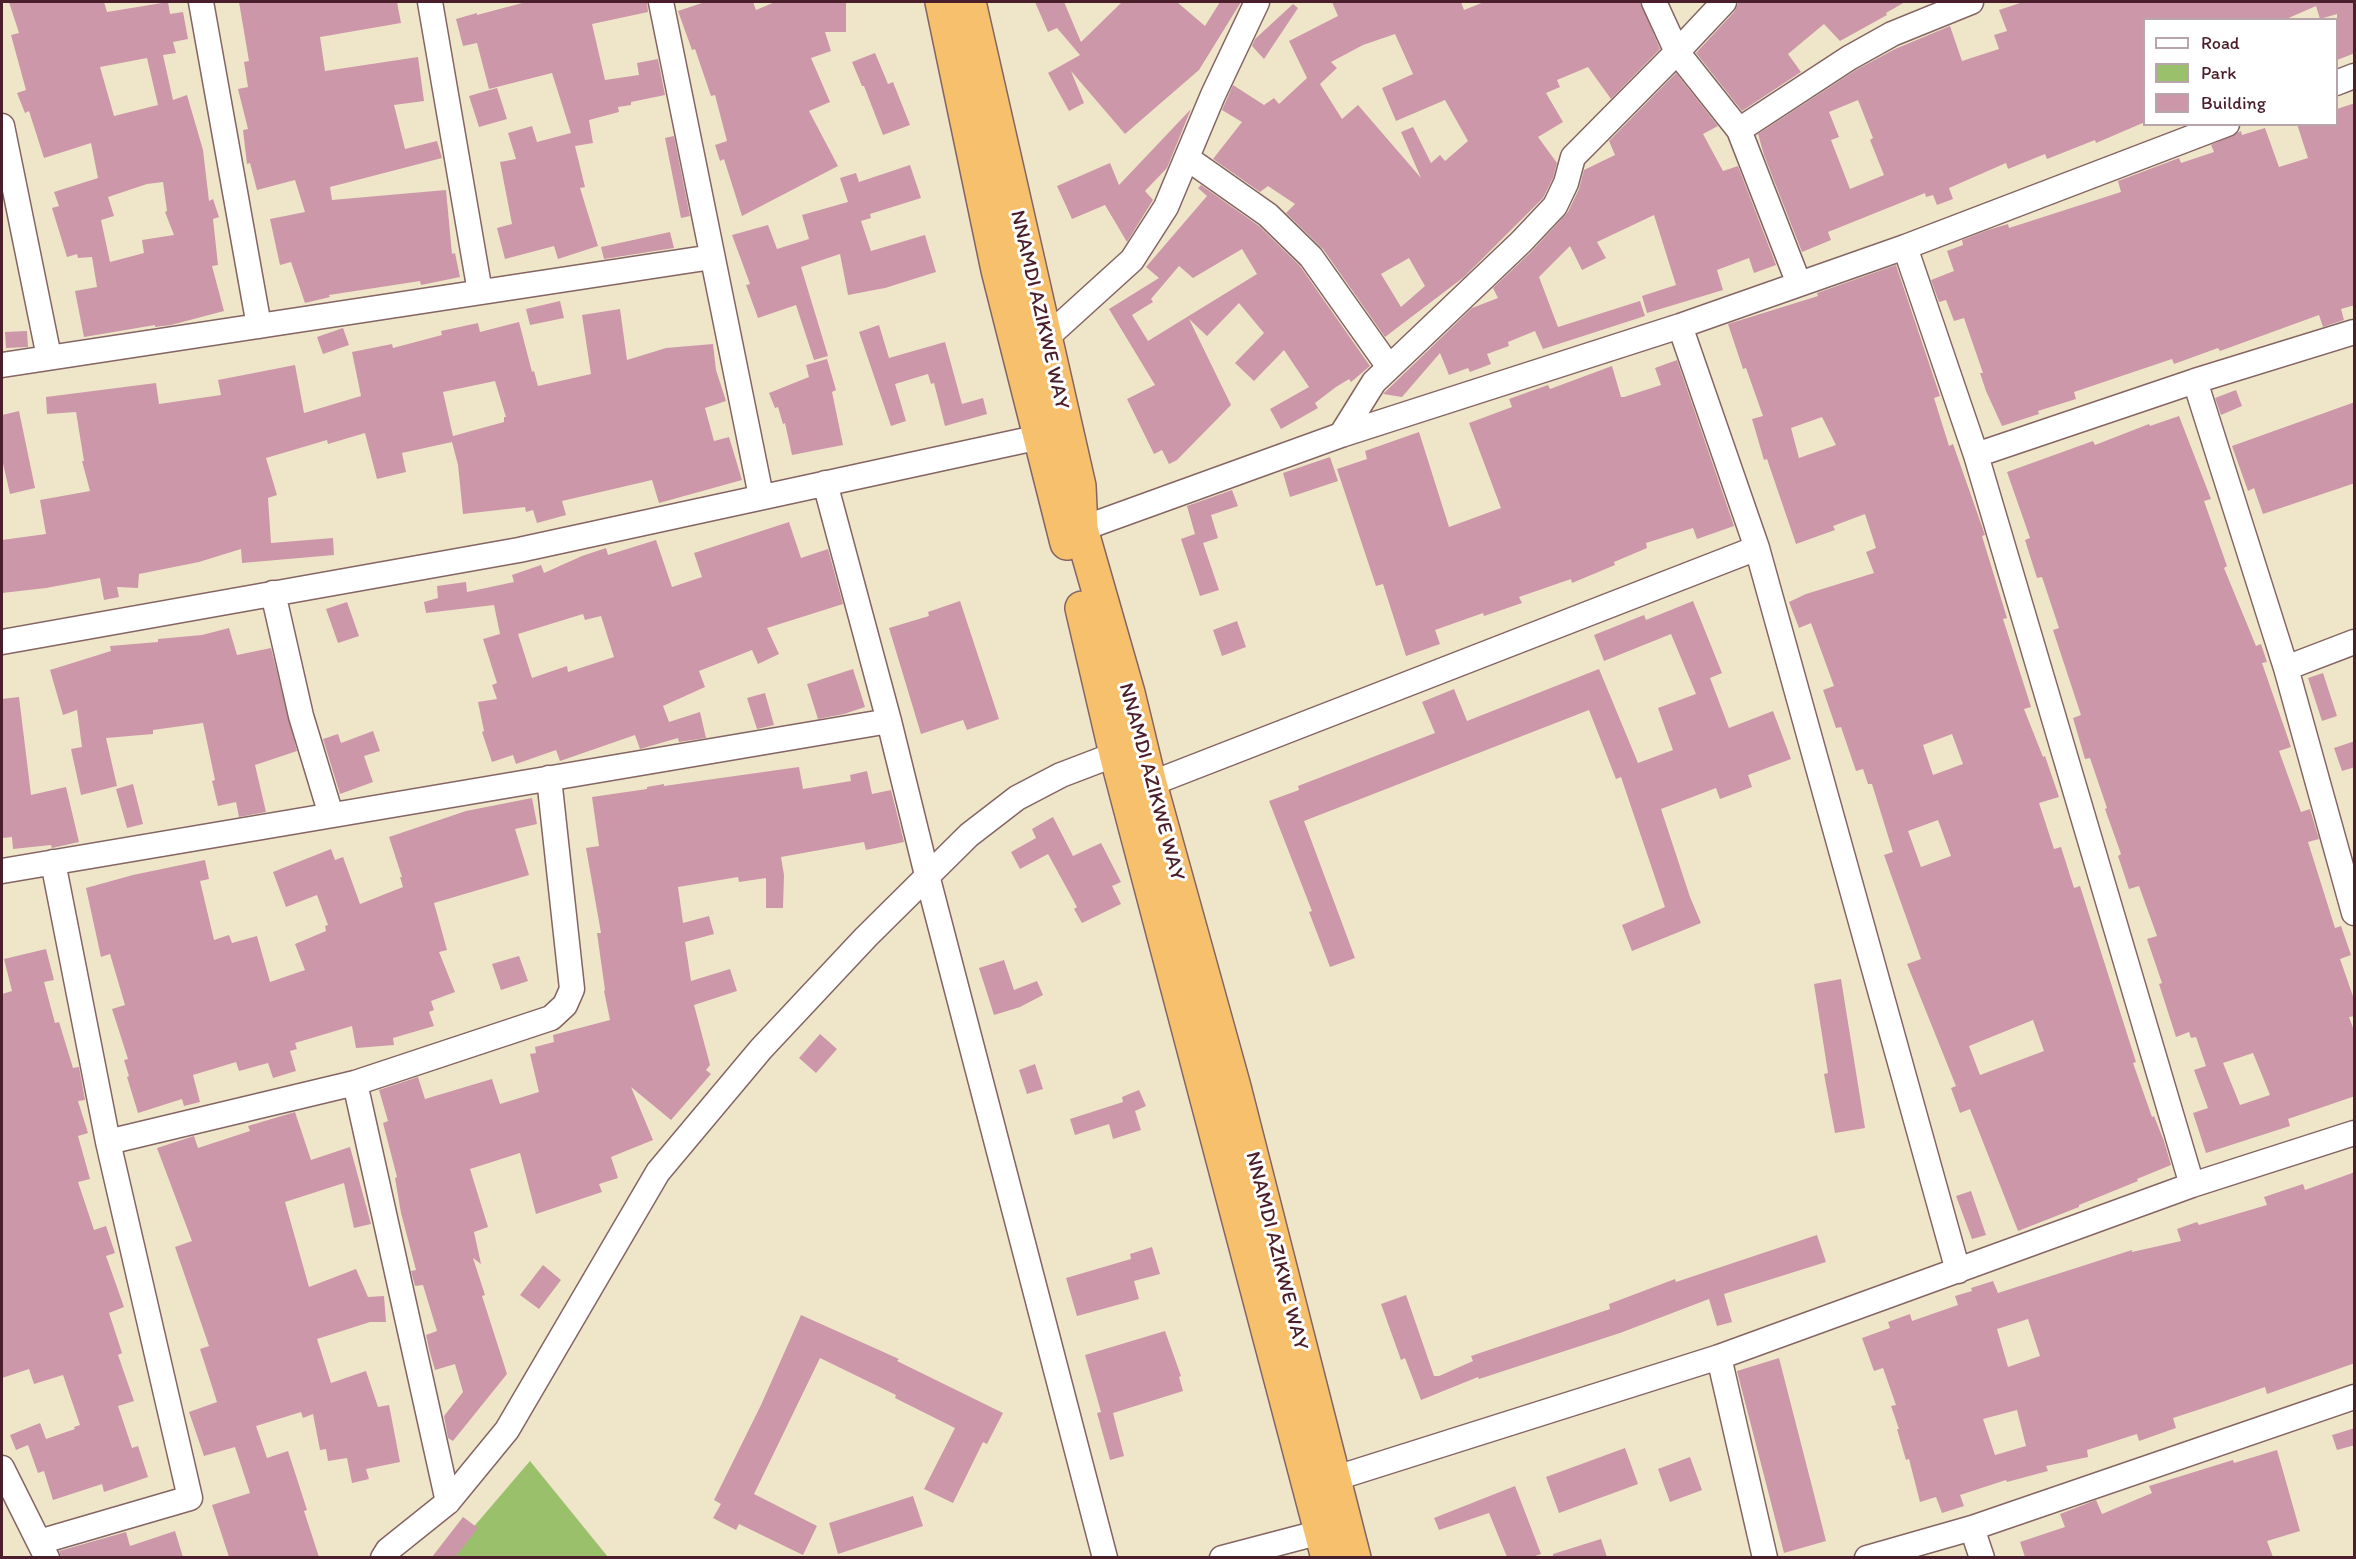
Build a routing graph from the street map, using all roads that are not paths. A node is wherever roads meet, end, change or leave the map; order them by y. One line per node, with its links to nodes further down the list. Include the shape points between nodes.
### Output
1 (201, 2): 21 (street)
2 (430, 2): 20 (street)
3 (661, 2): 18 (street)
4 (942, 2): 30 (highway, NNAMDI AZIKWE WAY, via 998,270)
5 (969, 2): 24 (highway, NNAMDI AZIKWE WAY)
6 (1257, 2): 16 (street)
7 (1654, 2): 10 (street)
8 (1724, 2): 10 (street)
9 (1971, 2): 15 (street, via 1892,34)
10 (1677, 52): 15 (street); 27 (street, via 1573,157 1555,206)
11 (2355, 76): 12 (street)
12 (2338, 83)
13 (2, 126): 25 (street)
14 (2222, 126): 17 (street)
15 (1739, 130): 19 (street)
16 (1187, 158): 24 (street, via 1166,207 1132,260); 27 (street, via 1268,215 1311,257)
17 (1905, 247): 19 (street); 31 (street)
18 (712, 257): 20 (street); 33 (street)
19 (1798, 284): 22 (street)
20 (480, 292): 21 (street)
21 (259, 326): 25 (street)
22 (1680, 326): 29 (street); 35 (street)
23 (2355, 332): 28 (street)
24 (1046, 339): 34 (highway, NNAMDI AZIKWE WAY, via 1079,486)
25 (48, 357): 26 (street)
26 (2, 365)
27 (1389, 367): 29 (street, via 1374,382)
28 (2195, 381): 31 (street); 39 (street)
29 (1341, 435): 34 (street)
30 (1040, 437): 32 (street); 41 (highway, NNAMDI AZIKWE WAY)
31 (1976, 455): 52 (street)
32 (825, 483): 33 (street); 40 (street)
33 (761, 496): 36 (street, via 519,550)
34 (1081, 529): 43 (highway, NNAMDI AZIKWE WAY)
35 (1757, 548): 43 (street); 53 (street)
36 (273, 593): 37 (street); 44 (street, via 301,716)
37 (2, 642)
38 (2355, 642): 39 (street)
39 (2286, 668): 48 (street)
40 (889, 722): 42 (street); 47 (street)
41 (1116, 754): 47 (street, via 1061,775 1017,798 969,835); 60 (highway, NNAMDI AZIKWE WAY)
42 (549, 778): 44 (street); 49 (street, via 572,988 565,1005 551,1018)
43 (1150, 784): 57 (highway, NNAMDI AZIKWE WAY, via 1234,1087)
44 (331, 815): 45 (street)
45 (53, 862): 46 (street); 51 (street)
46 (2, 871)
47 (927, 875): 58 (street, via 761,1049 658,1172 507,1430); 63 (street)
48 (2353, 899)
49 (355, 1083): 51 (street); 58 (street)
50 (2355, 1133): 52 (street)
51 (108, 1142): 61 (street, via 190,1498)
52 (2192, 1185): 53 (street)
53 (1958, 1271): 54 (street)
54 (1719, 1357): 57 (street); 66 (street)
55 (2355, 1397): 59 (street)
56 (2, 1468): 61 (street)
57 (1333, 1479): 65 (highway, NNAMDI AZIKWE WAY)
58 (448, 1502): 62 (street)
59 (1972, 1528): 67 (street); 68 (street)
60 (1324, 1545): 64 (street)
61 (43, 1550)
62 (383, 1557)
63 (1105, 1557)
64 (1222, 1557)
65 (1354, 1557)
66 (1765, 1557)
67 (1867, 1557)
68 (1982, 1557)

